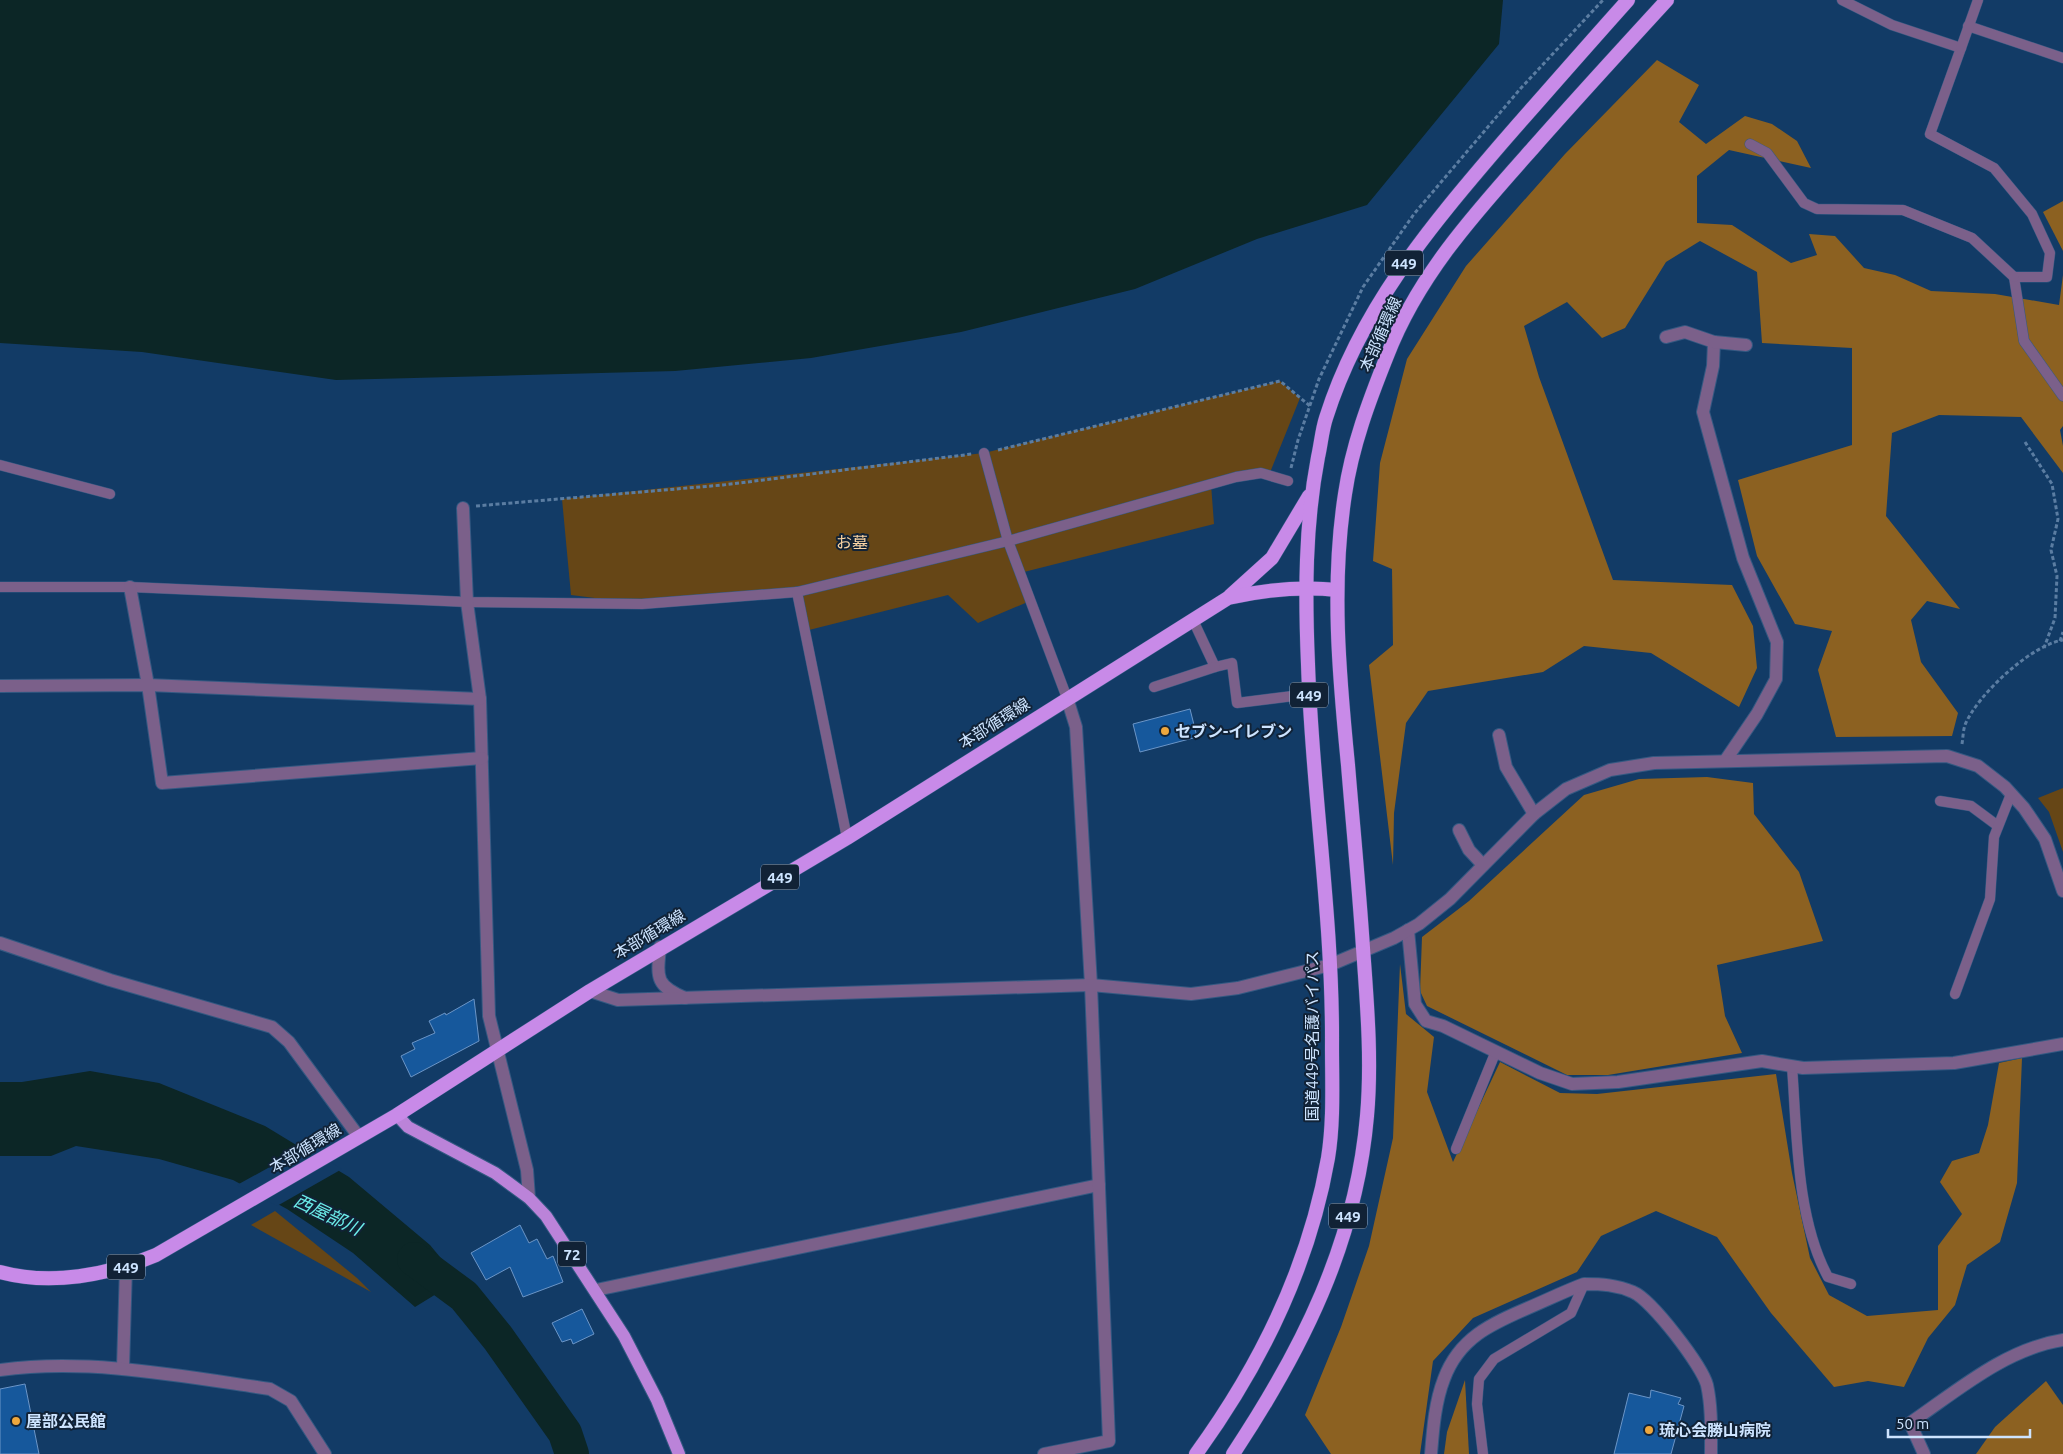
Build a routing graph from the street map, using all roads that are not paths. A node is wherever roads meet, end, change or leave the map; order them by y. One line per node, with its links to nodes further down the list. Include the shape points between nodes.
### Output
1 (1628, 0): 17 (highway, 本部循環線 / 449, via 1454,199 1400,267 1358,340 1325,419)
2 (1667, 0): 24 (highway, 本部循環線 / 449, via 1475,213 1423,282 1388,352 1352,458 1345,496)
3 (1842, 0): 6 (lane, via 1892,25)
4 (1978, 0): 5 (lane)
5 (1968, 26): 6 (lane); 7 (lane)
6 (1961, 48): 9 (lane, via 1930,134 1994,168 2032,214 2050,253 2047,277)
7 (2063, 58)
8 (1750, 144): 9 (lane, via 1767,153 1804,203 1817,209 1903,210 1972,238)
9 (2014, 277): 13 (lane, via 2024,342)
10 (1666, 337): 11 (street, via 1685,332)
11 (1714, 342): 12 (street); 38 (street, via 1703,412 1743,558 1778,642 1776,679)
12 (1746, 345)
13 (2063, 396)
14 (984, 453): 20 (lane)
15 (0, 465): 18 (lane)
16 (1288, 481): 20 (lane, via 1261,473 1236,477)
17 (1311, 492): 23 (highway, 本部循環線 / 449); 26 (highway, via 1272,558)
18 (110, 494)
19 (463, 508): 27 (street)
20 (1008, 541): 25 (lane); 34 (lane)
21 (0, 587): 22 (lane)
22 (130, 587): 27 (lane); 30 (street)
23 (1306, 587): 24 (highway, 本部循環線 / 449); 26 (highway, 本部循環線 / 449, via 1259,591); 33 (highway, 国道449号名護バイパス / 449)
24 (1337, 590): 50 (highway, 449, via 1338,660)
25 (797, 592): 27 (lane, via 642,604); 44 (lane)
26 (1228, 598): 28 (highway, 本部循環線 / 449)
27 (466, 602): 35 (street)
28 (1192, 620): 29 (lane); 34 (highway, 本部循環線 / 449)
29 (1215, 667): 32 (lane); 33 (lane, via 1232,663 1237,703)
30 (148, 685): 31 (street); 35 (street); 37 (street, via 162,783)
31 (0, 686)
32 (1154, 687)
33 (1309, 694): 51 (highway, 国道449号名護バイパス / 449)
34 (1067, 698): 44 (highway, 本部循環線 / 449); 52 (street, via 1076,727)
35 (480, 699): 37 (street)
36 (1499, 735): 41 (street, via 1506,767)
37 (482, 758): 57 (street, via 489,1016)
38 (1725, 761): 39 (street, via 1947,756 1978,766); 41 (street, via 1654,762 1610,770 1566,789)
39 (2011, 794): 42 (lane); 46 (street, via 2045,839)
40 (1940, 801): 42 (lane, via 1971,806)
41 (1534, 814): 45 (street)
42 (1998, 826): 54 (lane, via 1994,836 1990,899)
43 (1459, 830): 45 (street, via 1469,850)
44 (847, 838): 49 (highway, 本部循環線 / 449)
45 (1484, 865): 47 (street, via 1450,899)
46 (2063, 891)
47 (1408, 930): 50 (street); 58 (street, via 1415,1004 1426,1021)
48 (0, 943): 61 (street, via 110,980 272,1027 289,1042)
49 (660, 947): 53 (highway, 本部循環線 / 449); 55 (street, via 657,972 660,980 667,990)
50 (1363, 953): 51 (street); 77 (highway, 449, via 1367,1115 1358,1179 1337,1258 1307,1330 1266,1404)
51 (1330, 965): 52 (street, via 1238,988 1191,994); 76 (highway, 国道449号名護バイパス / 449, via 1333,1016 1330,1133 1328,1156 1306,1247 1280,1316 1239,1391)
52 (1091, 985): 55 (street, via 817,992); 63 (street)
53 (590, 991): 55 (street, via 618,1000); 57 (highway, 本部循環線 / 449)
54 (1955, 994)
55 (688, 1000)
56 (2063, 1044): 59 (street, via 1954,1063)
57 (497, 1049): 60 (highway, 本部循環線 / 449); 64 (street, via 527,1170)
58 (1496, 1051): 59 (street, via 1540,1073 1572,1084 1618,1082 1762,1061); 62 (lane)
59 (1792, 1066): 68 (lane, via 1804,1200 1818,1259 1828,1277)
60 (397, 1115): 61 (highway, 本部循環線 / 449); 64 (main road, 72, via 408,1127 495,1173)
61 (359, 1136): 65 (highway, 本部循環線 / 449, via 156,1255)
62 (1456, 1149)
63 (1099, 1185): 69 (street); 75 (street, via 1109,1441)
64 (529, 1198): 69 (main road, 72, via 546,1216)
65 (126, 1268): 66 (highway, 本部循環線 / 449, via 55,1278); 71 (street)
66 (0, 1272)
67 (1584, 1284): 78 (street, via 1495,1322 1468,1341 1452,1360 1443,1380 1434,1419); 79 (lane, via 1571,1313 1494,1359 1479,1379 1477,1404); 80 (street, via 1608,1284 1635,1293 1674,1332 1706,1382 1711,1407)
68 (1851, 1284)
69 (596, 1290): 74 (main road, 72, via 657,1400)
70 (2063, 1340): 81 (street, via 2044,1342 1995,1364 1910,1423)
71 (123, 1368): 72 (street, via 27,1366); 73 (street, via 270,1389 290,1402)
72 (0, 1370)
73 (325, 1454)
74 (679, 1454)
75 (1044, 1454)
76 (1196, 1454)
77 (1233, 1454)
78 (1431, 1454)
79 (1483, 1454)
80 (1711, 1454)
81 (1924, 1454)

